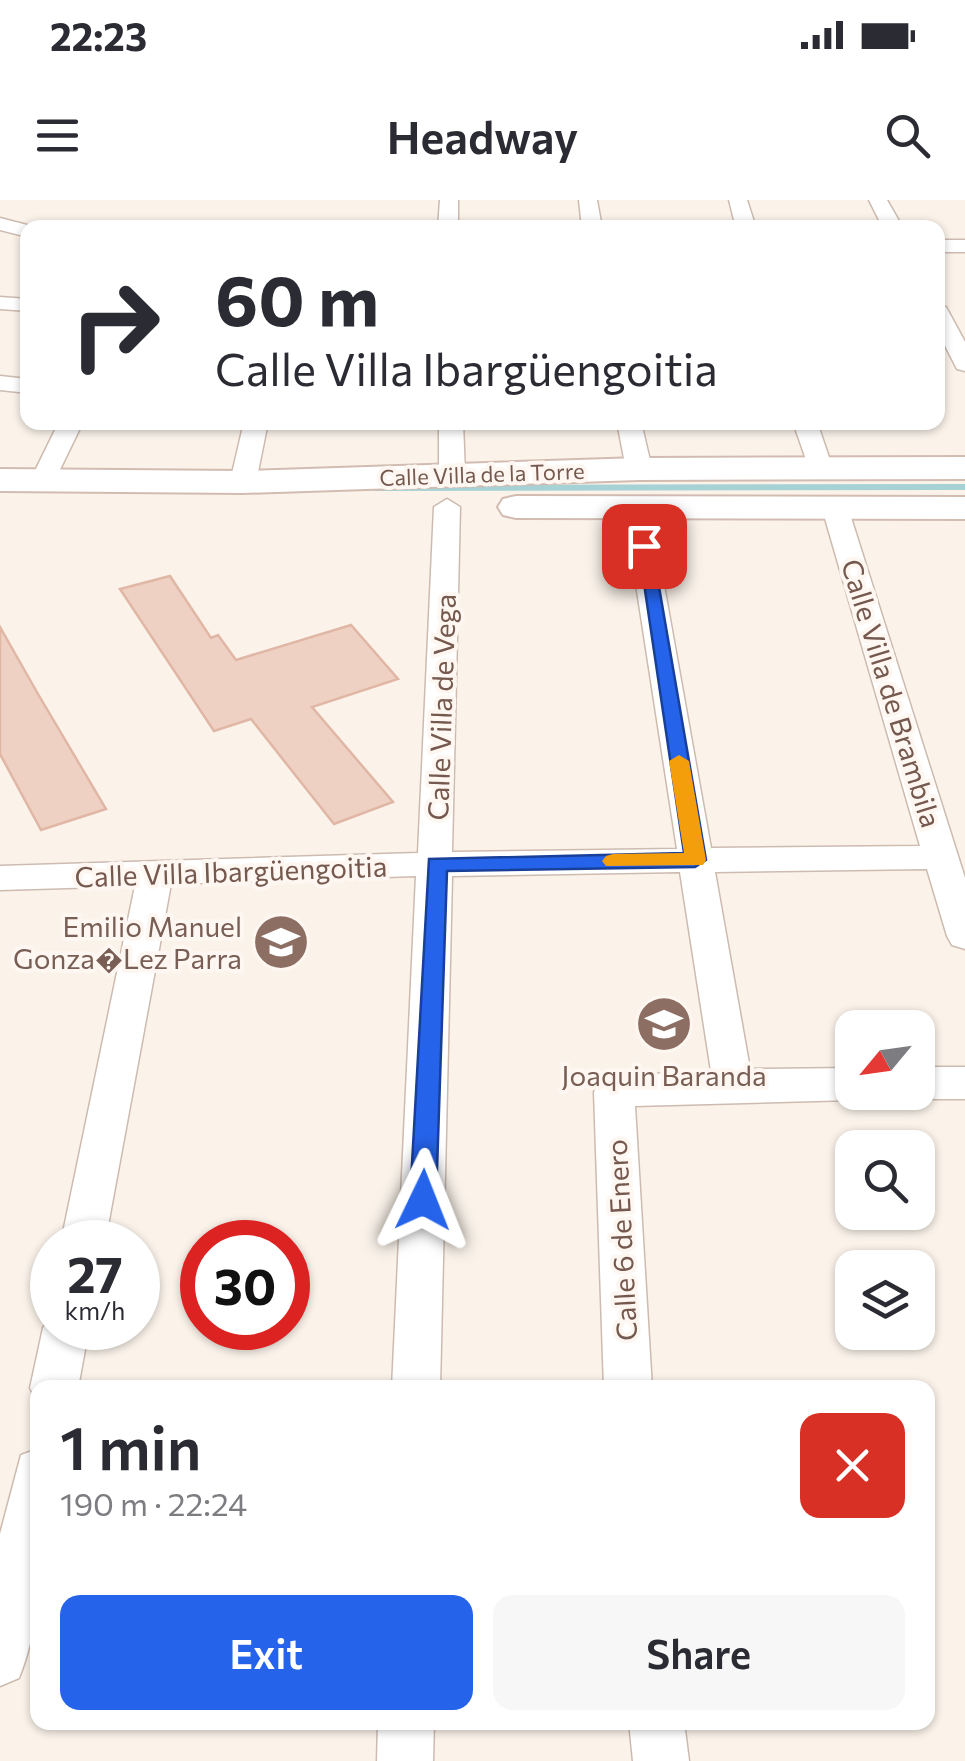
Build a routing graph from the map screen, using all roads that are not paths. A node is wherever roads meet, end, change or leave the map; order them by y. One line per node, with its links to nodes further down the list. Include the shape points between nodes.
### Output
1 (945, 325): 2 (street)
2 (965, 364)
3 (67, 430): 12 (street)
4 (254, 430): 13 (street)
5 (451, 430): 14 (street, Calle Villa de Vega)
6 (631, 430): 9 (street)
7 (808, 430): 10 (street)
8 (965, 468): 10 (street, Calle Villa de la Torre)
9 (639, 469): 10 (street, Calle Villa de la Torre); 14 (street, Calle Villa de la Torre)
10 (820, 469)
11 (0, 480): 12 (street, Calle Villa de la Torre)
12 (43, 482): 13 (street, Calle Villa de la Torre)
13 (244, 482): 14 (street, Calle Villa de la Torre)
14 (449, 490): 15 (street, Calle Villa de la Torre); 16 (street, Calle Villa de la Torre); 21 (street, Calle Villa de Vega)
15 (0, 503)
16 (637, 507): 17 (street, Calle Villa de la Torre); 20 (street)
17 (835, 508): 18 (street, Calle Villa de la Torre); 19 (street, Calle Villa de Brambila)
18 (965, 508)
19 (942, 857): 20 (street, Calle Villa Ibargüengoitia); 24 (street, Calle Villa de Brambila)
20 (695, 860): 21 (street, Calle Villa Ibargüengoitia); 28 (street)
21 (436, 864): 22 (street, Calle Villa Ibargüengoitia); 32 (street, Calle Villa de Vega)
22 (156, 875): 23 (street, Calle Villa Ibargüengoitia); 29 (street)
23 (0, 878)
24 (965, 936)
25 (965, 1083): 27 (street)
26 (835, 1084): 28 (street)
27 (935, 1084)
28 (732, 1085): 33 (street, Calle 6 de Enero, via 614,1092)
29 (87, 1220)
30 (62, 1350): 31 (street)
31 (56, 1380)
32 (416, 1380)
33 (628, 1380)
34 (30, 1518): 35 (street)
35 (12, 1623)
36 (406, 1730): 38 (street)
37 (657, 1730): 39 (street)
38 (405, 1761)
39 (661, 1761)

